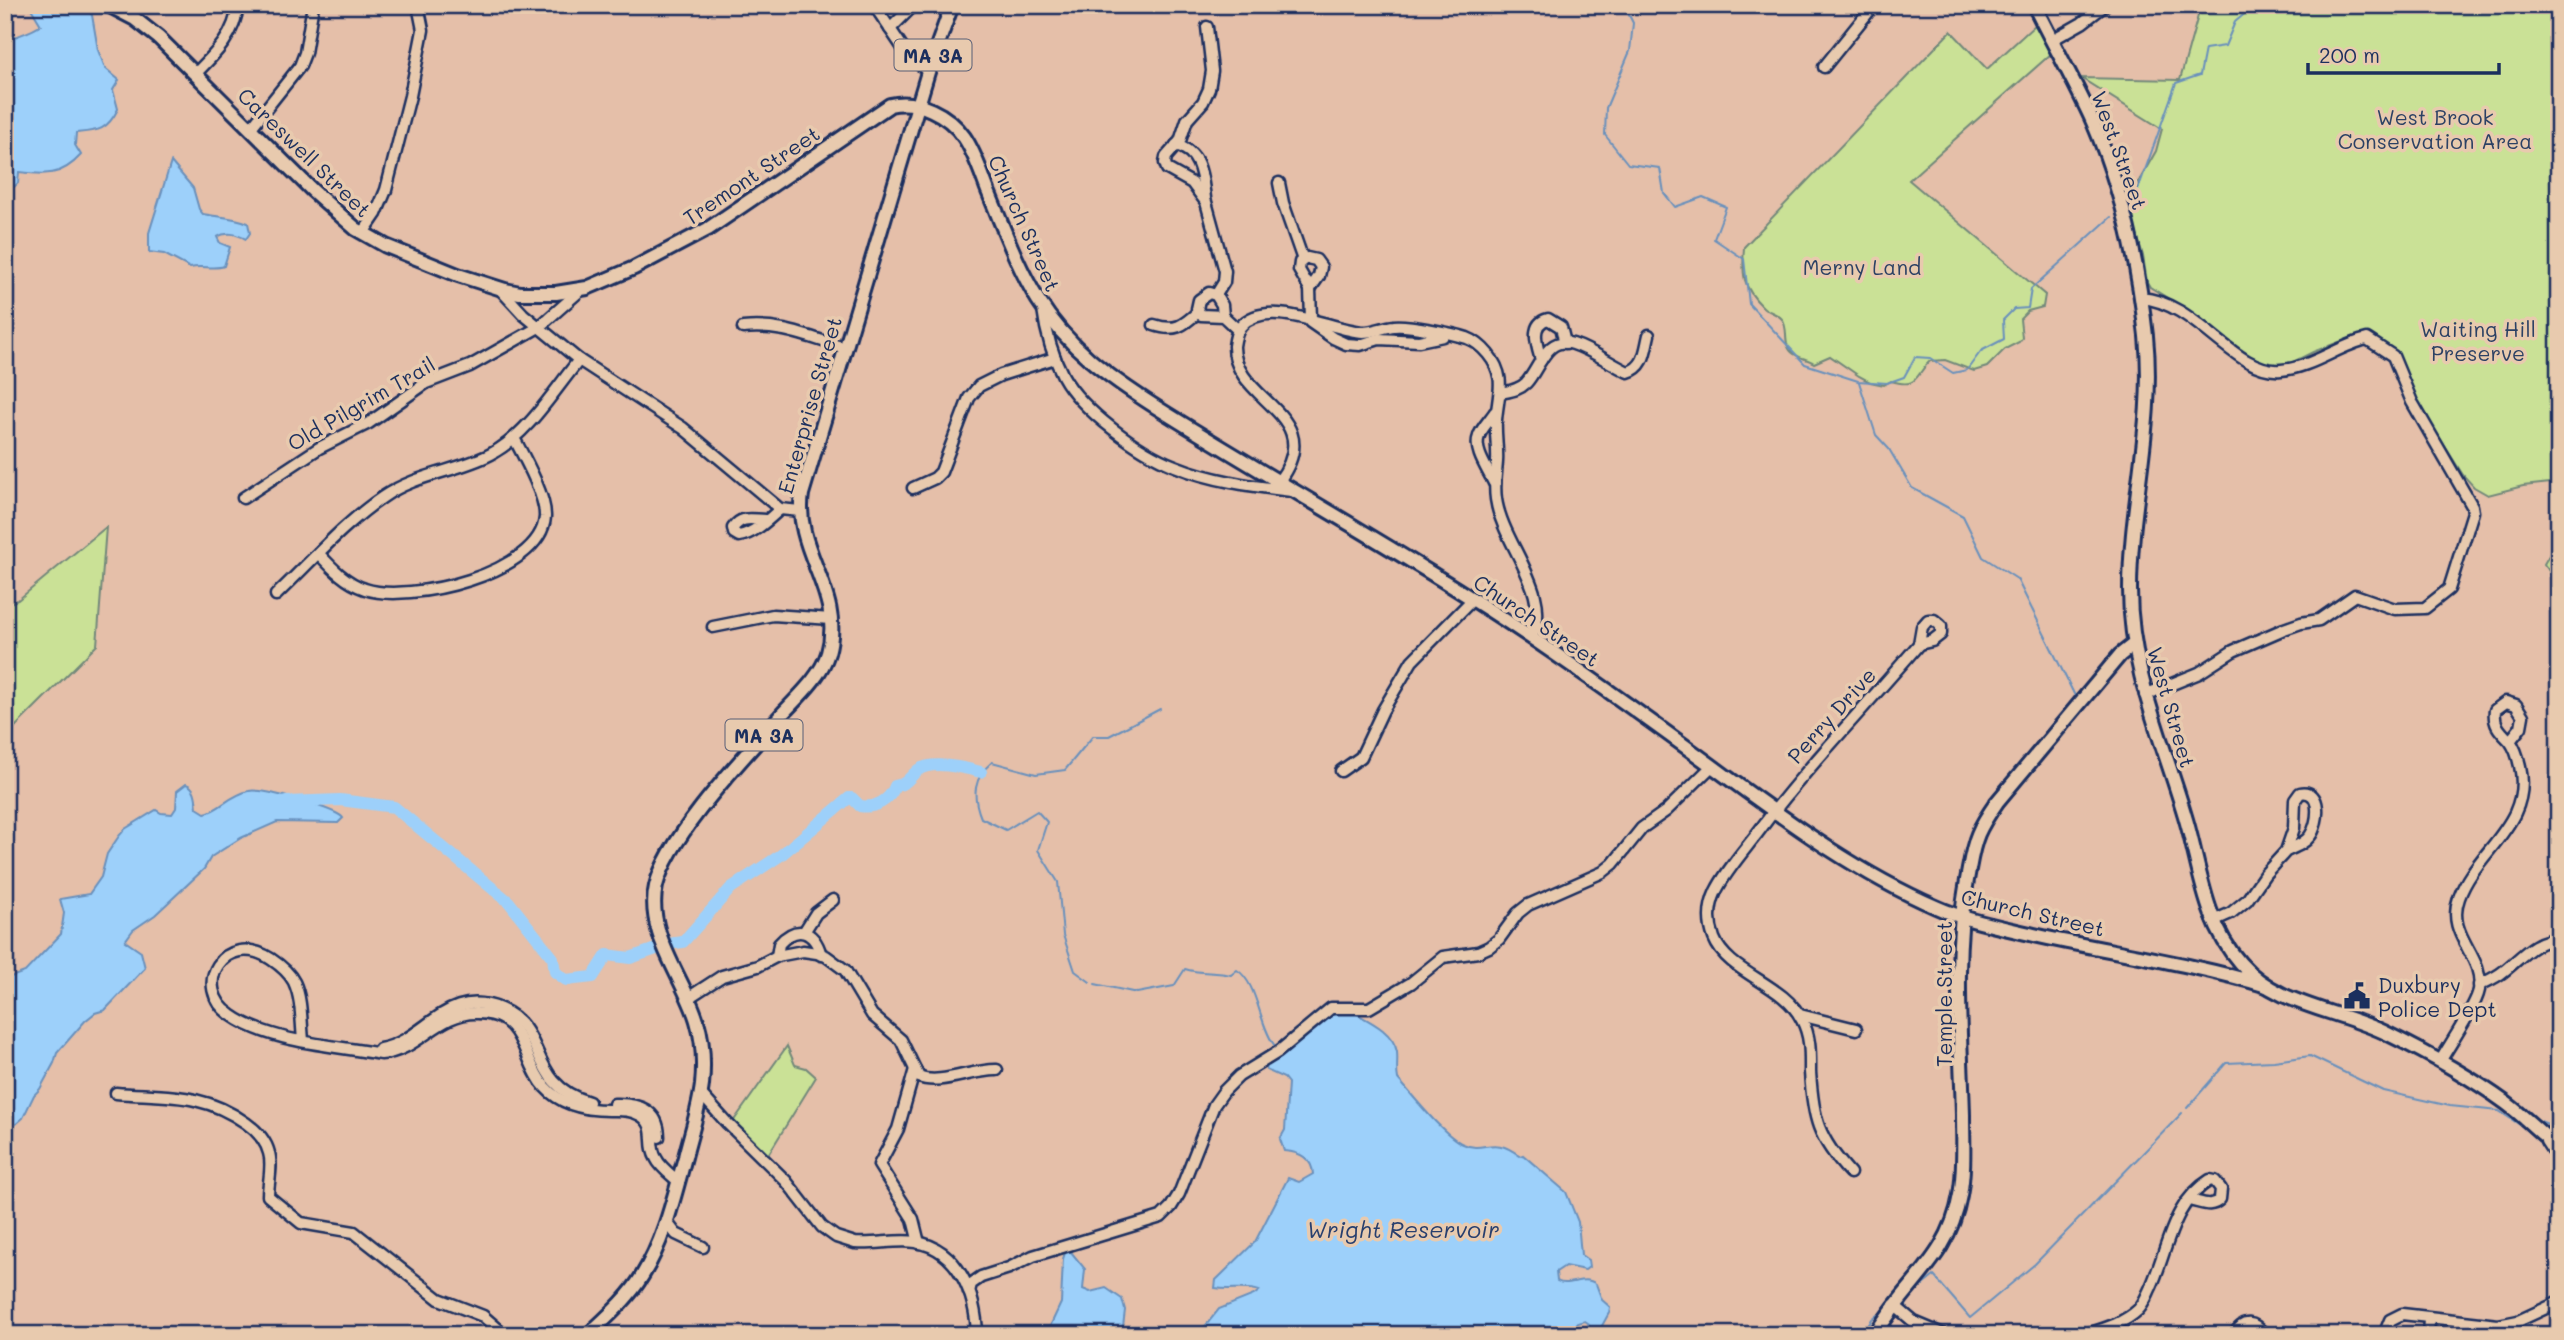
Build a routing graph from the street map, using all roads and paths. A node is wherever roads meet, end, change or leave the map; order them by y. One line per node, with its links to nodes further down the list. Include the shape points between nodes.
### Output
1 (108, 5): 11 (main road, Careswell Street)
2 (238, 5): 17 (street, via 228,39)
3 (313, 5): 19 (street, via 300,66)
4 (418, 5): 23 (street, via 423,30 410,96 386,190)
5 (874, 5): 13 (street)
6 (914, 5): 13 (street)
7 (952, 5): 16 (main road, MA 3A)
8 (1874, 5): 15 (street)
9 (2034, 5): 14 (main road, West Street)
10 (2105, 5): 14 (street)
11 (125, 10): 17 (main road, Careswell Street)
12 (1207, 26): 20 (street, via 1212,79)
13 (890, 29): 16 (street)
14 (2052, 40): 29 (main road, West Street, via 2108,163 2127,225)
15 (1824, 67)
16 (928, 72): 18 (main road, MA 3A)
17 (196, 73): 19 (main road, Careswell Street)
18 (917, 106): 26 (main road, Tremont Street, via 885,107 708,229 615,278); 30 (main road, Church Street, via 944,117 965,139 1021,268); 41 (main road, Enterprise Street / MA 3A)
19 (250, 129): 23 (main road, Careswell Street, via 329,207)
20 (1176, 145): 22 (street, via 1189,151 1198,163); 22 (street, via 1166,157 1167,169 1192,183)
21 (1279, 183): 24 (street)
22 (1206, 202): 28 (street, via 1225,271)
23 (363, 233): 25 (main road, Careswell Street, via 408,256)
24 (1303, 260): 27 (street, via 1299,270); 27 (street, via 1316,260 1321,267)
25 (499, 289): 26 (main road, Tremont Street, via 537,294); 35 (street, Careswell Street)
26 (582, 289): 35 (street, Old Pilgrim Trail)
27 (1310, 289): 33 (street)
28 (1216, 295): 31 (street, via 1201,296); 32 (street)
29 (2141, 298): 63 (main road, West Street, via 2149,383 2132,541); 64 (street, via 2175,307 2245,360 2267,369 2294,368 2367,339 2386,349 2472,506 2449,589 2425,608 2395,608 2355,595 2319,620 2284,629)
30 (1043, 307): 42 (street); 48 (main road, Church Street, via 1076,349 1112,379)
31 (1198, 312): 32 (street); 34 (street, via 1180,328)
32 (1223, 316): 37 (street)
33 (1307, 318): 37 (street, via 1262,314); 38 (street, via 1366,332 1408,326); 38 (street, via 1346,344)
34 (1154, 326)
35 (539, 327): 43 (street, Careswell Street); 52 (street, Old Pilgrim Trail, via 470,366 426,383 369,423 319,448)
36 (743, 328): 41 (street, via 793,331)
37 (1238, 330): 48 (street, via 1234,355 1240,371 1294,436 1290,461)
38 (1447, 335): 45 (street, via 1468,338 1488,354)
39 (1648, 335): 40 (street, via 1641,364 1628,372)
40 (1565, 343): 44 (street, via 1550,347); 44 (street, via 1561,327 1541,320 1535,335)
41 (845, 348): 54 (main road, Enterprise Street / MA 3A)
42 (1055, 358): 50 (street, via 979,386 969,398 941,472); 51 (street, via 1073,390 1094,413 1160,459 1232,482)
43 (579, 360): 47 (street); 53 (street, Careswell Street, via 683,428)
44 (1541, 360): 45 (street, via 1519,388)
45 (1501, 393): 46 (street)
46 (1497, 409): 49 (street); 49 (street, via 1478,442)
47 (514, 438): 56 (street, via 474,461 399,486 358,516); 56 (street, via 545,517 535,539 498,570 453,586 377,593 349,581)
48 (1279, 481): 51 (main road, Church Street)
49 (1494, 483): 61 (street, via 1506,533 1538,604)
50 (912, 488)
51 (1299, 492): 58 (main road, Church Street)
52 (243, 498)
53 (780, 509): 54 (street); 55 (street)
54 (800, 510): 59 (main road, Enterprise Street / MA 3A)
55 (766, 520)
56 (319, 554): 57 (street)
57 (276, 595)
58 (1473, 599): 61 (main road, Church Street); 67 (street, via 1412,661 1361,757)
59 (831, 619): 60 (street, via 773,615); 81 (main road, Enterprise Street / MA 3A, via 829,651 815,677 710,799 661,871 655,894 658,922)
60 (713, 626)
61 (1531, 638): 66 (main road, Church Street)
62 (1919, 644): 68 (street, Perry Drive)
63 (2134, 644): 64 (main road, West Street); 71 (main road, Temple Street, via 2120,655 1986,818 1972,850)
64 (2145, 695): 72 (main road, West Street, via 2185,815)
65 (2510, 741): 79 (street, via 2521,771 2522,799 2464,887 2455,912)
66 (1712, 766): 68 (main road, Church Street); 99 (street, via 1642,828 1613,864 1528,905 1489,947 1443,957 1411,983 1364,1009 1331,1008 1278,1052 1239,1076 1214,1105 1179,1195 1161,1217 1033,1256 978,1278)
67 (1341, 771)
68 (1773, 811): 71 (main road, Church Street, via 1879,879); 82 (street, Perry Drive, via 1716,891 1710,922 1725,954 1778,992)
69 (2286, 851): 69 (street, via 2308,839 2314,827 2317,805 2308,793 2300,793 2295,800 2294,828); 72 (street, via 2248,900)
70 (833, 900): 73 (street, via 816,912)
71 (1962, 917): 78 (main road, Church Street); 101 (main road, Temple Street, via 1960,1196 1934,1260)
72 (2213, 921): 75 (main road, West Street)
73 (804, 932): 76 (street, via 816,939); 77 (street, via 782,940)
74 (2559, 939): 79 (street, via 2541,942)
75 (2230, 951): 78 (main road); 80 (main road, West Street)
76 (821, 955): 77 (street, via 803,951); 86 (street, via 845,970 872,1015 901,1040)
77 (777, 956): 81 (street, via 722,976)
78 (2230, 975): 80 (main road, Church Street)
79 (2479, 985): 85 (street, via 2479,993)
80 (2267, 986): 85 (main road, West Street, via 2299,1003 2385,1032)
81 (688, 998): 89 (main road, Enterprise Street / MA 3A, via 701,1041)
82 (1800, 1015): 83 (street); 93 (street, via 1809,1041 1819,1130 1831,1153)
83 (1856, 1029)
84 (303, 1040): 84 (street, via 262,1031 224,1010 213,975 221,959 245,950 282,967 297,990); 94 (street, via 395,1053 452,1018 478,1008 502,1019 530,1045 542,1082 572,1105 627,1107 641,1115 652,1129 653,1151)
85 (2441, 1060): 90 (main road, West Street, via 2510,1106)
86 (915, 1069): 87 (street, via 928,1079); 97 (street, via 898,1129 879,1165 913,1219)
87 (997, 1070)
88 (116, 1093): 103 (street, via 189,1098 236,1116 257,1131 270,1153 268,1196 301,1223 354,1232 439,1299 483,1316)
89 (701, 1093): 94 (main road, Enterprise Street / MA 3A); 97 (street, via 829,1232 855,1243)
90 (2542, 1135): 91 (main road); 92 (street, West Street)
91 (2559, 1148)
92 (2559, 1161)
93 (1850, 1173)
94 (678, 1181): 96 (main road, Enterprise Street / MA 3A)
95 (2189, 1200): 108 (street, via 2175,1219 2142,1305 2122,1322)
96 (666, 1221): 98 (street, via 676,1234); 104 (main road, Enterprise Street / MA 3A, via 635,1287)
97 (919, 1243): 99 (street, via 948,1257)
98 (703, 1247)
99 (969, 1293): 105 (street)
100 (2559, 1302): 102 (street, via 2498,1325)
101 (1894, 1306): 106 (main road, Temple Street); 107 (street, via 1914,1322)
102 (2429, 1319): 111 (street, via 2398,1315 2388,1323); 112 (street)
103 (505, 1335)
104 (589, 1335)
105 (977, 1335)
106 (1875, 1335)
107 (1945, 1335)
108 (2084, 1335)
109 (2234, 1335): 110 (street, via 2248,1323)
110 (2264, 1335)
111 (2384, 1335)
112 (2428, 1335)

